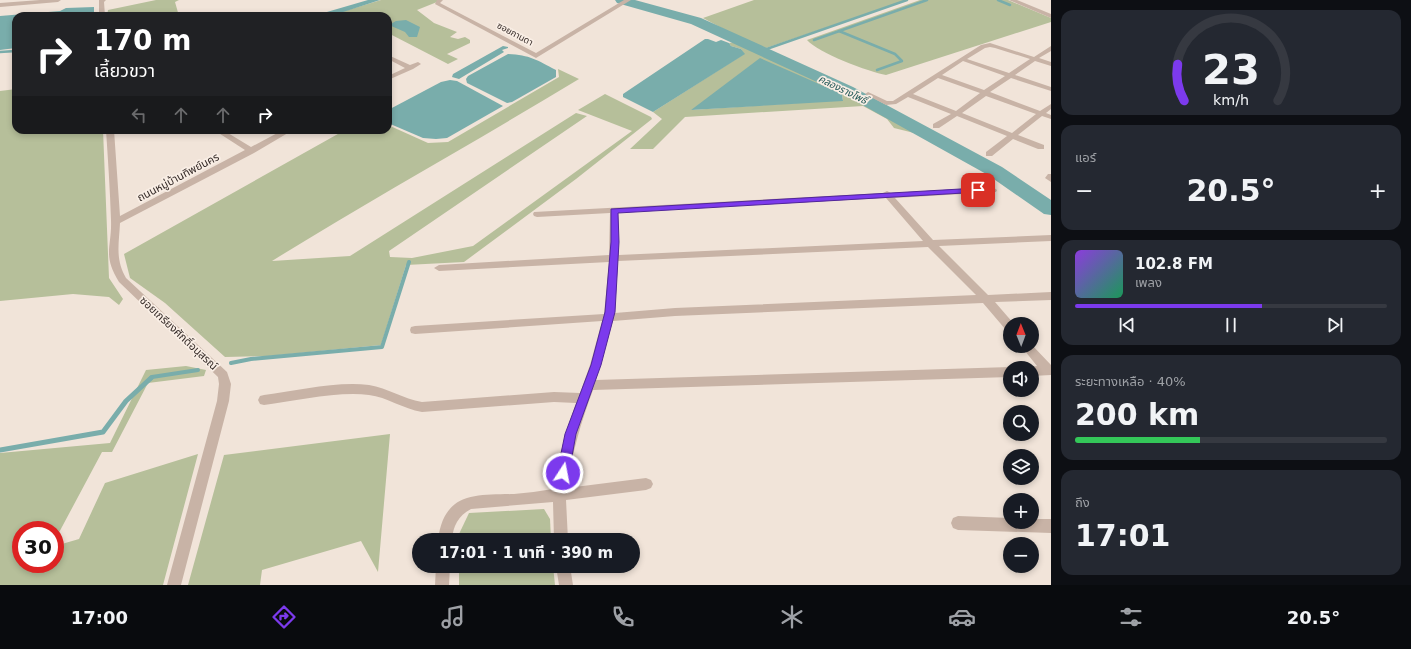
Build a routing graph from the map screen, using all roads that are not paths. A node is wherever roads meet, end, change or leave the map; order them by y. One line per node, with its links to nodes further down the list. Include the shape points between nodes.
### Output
1 (58, 0): 6 (street)
2 (103, 0): 7 (street)
3 (440, 0): 4 (street, ซอยกานดา, via 437,3 536,56)
4 (628, 0)
5 (1012, 0): 8 (street)
6 (0, 5)
7 (102, 12)
8 (1051, 16)
9 (1051, 48): 12 (street)
10 (392, 59): 15 (street)
11 (962, 59): 12 (street, via 983,46 990,45); 16 (street); 17 (street)
12 (1035, 59): 14 (street); 17 (street)
13 (418, 64): 15 (street)
14 (1051, 64)
15 (411, 68): 18 (street)
16 (936, 75): 20 (street); 22 (street)
17 (1010, 75): 19 (street); 20 (street)
18 (392, 76)
19 (1051, 88)
20 (986, 93): 24 (street); 25 (street)
21 (868, 94): 22 (street, via 886,103 894,102)
22 (907, 94): 24 (street)
23 (1051, 106): 25 (street)
24 (956, 114): 27 (street); 31 (street)
25 (1042, 114): 26 (street); 31 (street)
26 (1051, 117)
27 (936, 126)
28 (110, 134): 41 (street, ซอยเกรียงศักดิ์อนุสรณ์)
29 (224, 134): 33 (street)
30 (282, 134): 33 (street, ถนนหมู่บ้านทิพย์นคร)
31 (1013, 136): 32 (street); 34 (street)
32 (1041, 147)
33 (251, 151): 41 (street, ถนนหมู่บ้านทิพย์นคร)
34 (989, 154)
35 (1051, 176): 36 (street)
36 (1051, 180)
37 (993, 190): 38 (street)
38 (887, 194): 39 (street); 43 (street)
39 (614, 210): 40 (street); 44 (street)
40 (537, 214)
41 (116, 222): 66 (street, ซอยเกรียงศักดิ์อนุสรณ์, via 113,254 115,267 122,280 223,375 225,384 223,401)
42 (1051, 238): 43 (street)
43 (931, 244): 44 (street); 47 (street)
44 (614, 258): 45 (street); 48 (street)
45 (439, 268)
46 (1051, 296): 47 (street)
47 (987, 300): 48 (street); 49 (street)
48 (609, 316): 50 (street); 55 (street)
49 (1003, 319)
50 (415, 330)
51 (1033, 353): 52 (street)
52 (1049, 370): 53 (street)
53 (1039, 371)
54 (1003, 372): 55 (street)
55 (589, 386): 56 (street)
56 (584, 398): 57 (street, via 554,397 422,406 409,405 378,392 356,390); 59 (street, via 571,434)
57 (264, 400)
58 (646, 484): 59 (street)
59 (559, 495): 62 (street, via 468,503 456,511 450,520); 63 (street)
60 (958, 523): 61 (street)
61 (1051, 526)
62 (447, 533)
63 (561, 533)
64 (443, 573): 67 (street)
65 (563, 573): 68 (street)
66 (174, 585)
67 (442, 585)
68 (566, 585)

